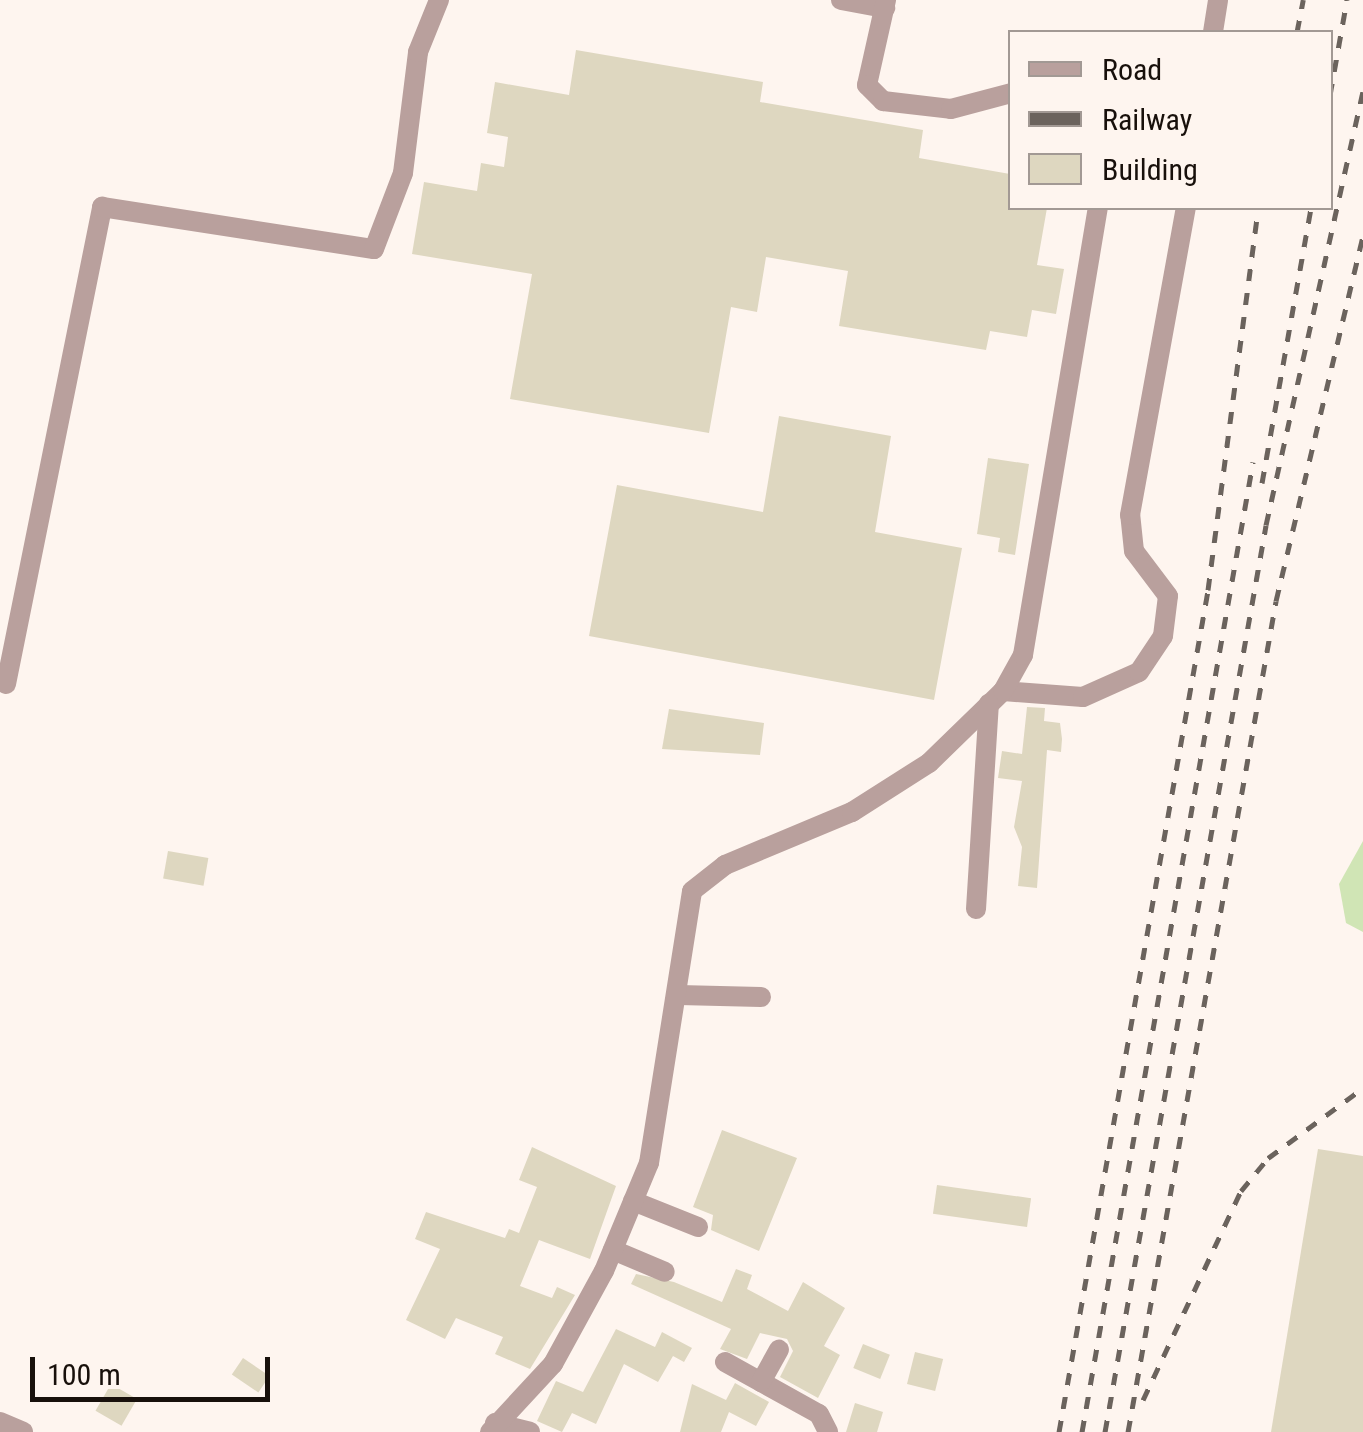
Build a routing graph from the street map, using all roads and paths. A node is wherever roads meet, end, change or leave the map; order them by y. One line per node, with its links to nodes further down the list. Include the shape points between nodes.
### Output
1 (440, 0): 9 (street, via 418,52 403,173 374,249 102,207)
2 (841, 0): 4 (street)
3 (1218, 0): 5 (street)
4 (885, 4): 6 (street, via 867,85 883,101 950,109)
5 (1213, 30)
6 (1008, 94)
7 (1098, 210): 10 (street, via 1042,554)
8 (1186, 210): 10 (street, via 1130,515 1134,551 1168,596 1163,636 1139,672 1083,697)
9 (6, 684)
10 (1002, 689): 11 (street); 12 (street, via 929,763 852,812 724,865 692,891)
11 (976, 909)
12 (679, 995): 13 (street); 14 (street, via 648,1162)
13 (761, 997)
14 (633, 1201): 15 (street); 16 (street)
15 (698, 1226)
16 (613, 1250): 17 (street); 22 (street, via 553,1364)
17 (665, 1272)
18 (779, 1350): 20 (street)
19 (725, 1362): 20 (street)
20 (761, 1382): 25 (street, via 819,1414)
21 (0, 1422): 23 (street)
22 (493, 1428): 24 (street)
23 (23, 1432)
24 (530, 1432)
25 (828, 1432)

